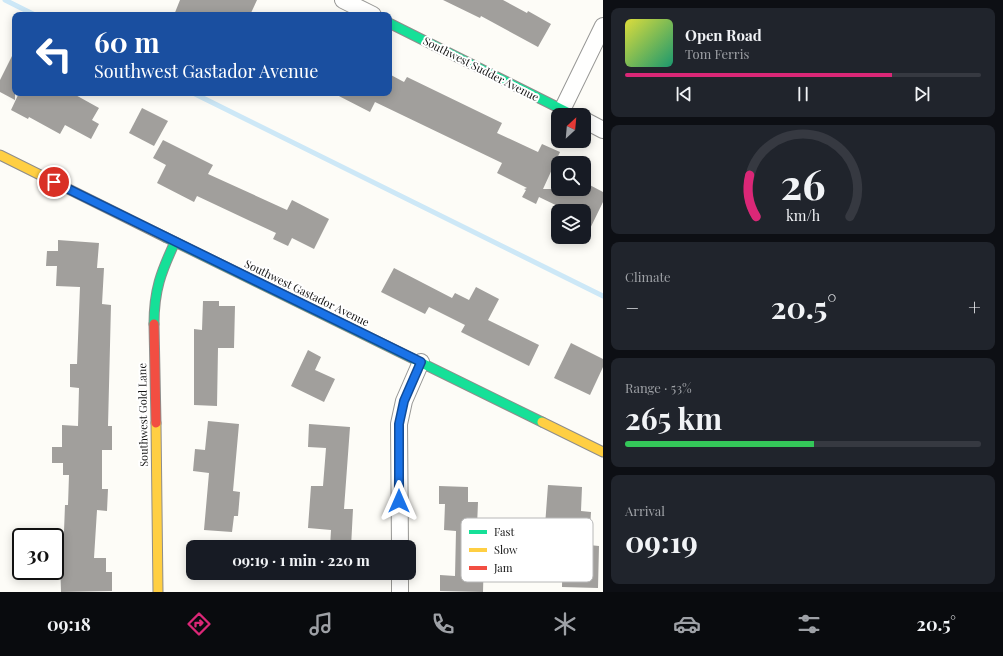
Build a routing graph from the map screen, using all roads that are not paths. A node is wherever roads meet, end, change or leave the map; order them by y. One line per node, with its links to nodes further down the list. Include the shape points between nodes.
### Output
1 (343, 0): 2 (street)
2 (367, 12)
3 (392, 24): 5 (street, Southwest Sudder Avenue)
4 (603, 26): 6 (street)
5 (560, 108)
6 (570, 108)
7 (591, 124): 8 (street)
8 (603, 130)
9 (0, 155): 10 (street, Southwest Gastador Avenue)
10 (175, 242): 11 (street, Southwest Gastador Avenue); 15 (street, Southwest Gold Lane, via 160,275 154,302)
11 (421, 362): 12 (street, Southwest Gastador Avenue); 13 (street, via 404,401 399,424)
12 (603, 452)
13 (400, 540)
14 (400, 580): 16 (street)
15 (158, 592)
16 (400, 592)

